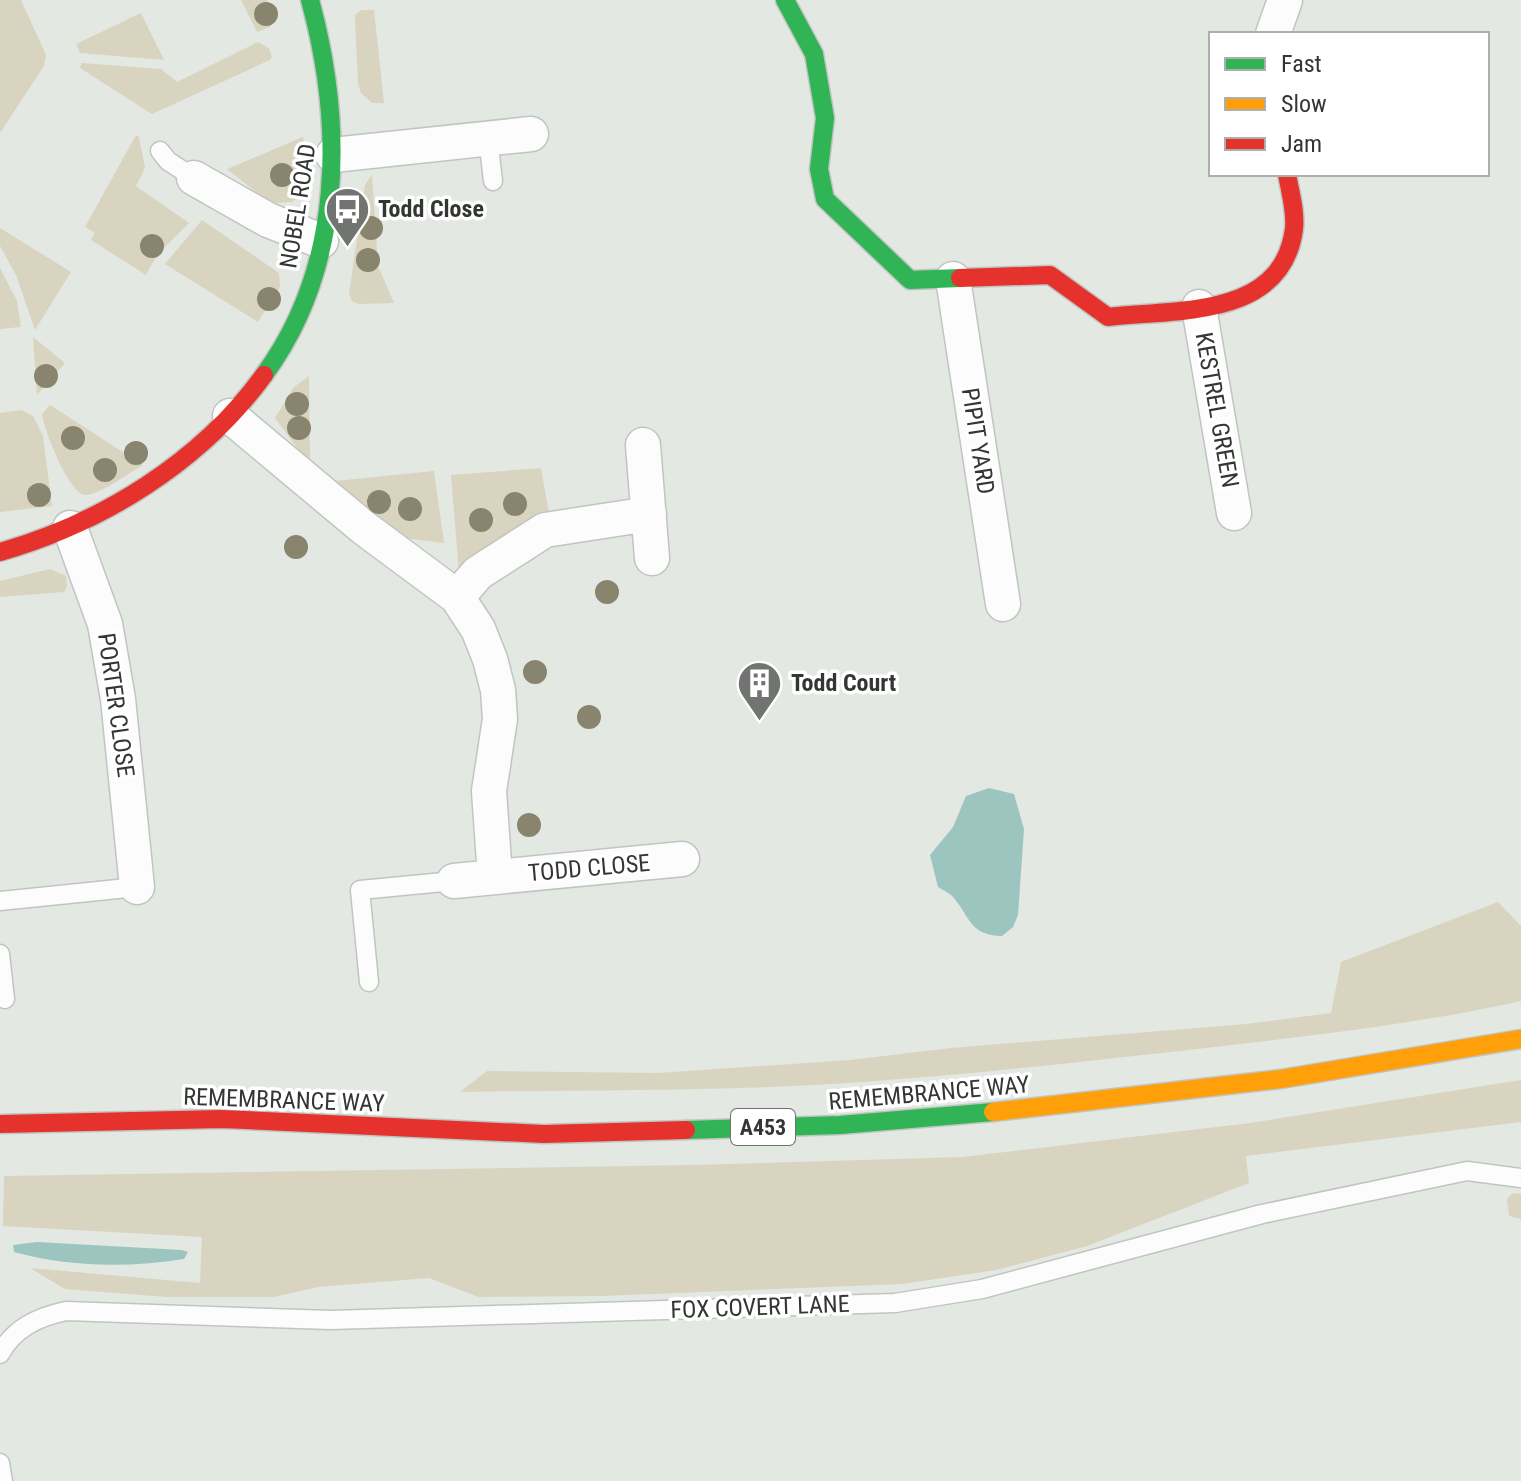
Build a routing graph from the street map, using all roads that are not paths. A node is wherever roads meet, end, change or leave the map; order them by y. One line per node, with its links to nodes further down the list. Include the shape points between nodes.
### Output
1 (310, 0): 8 (main road, NOBEL ROAD, via 332,113)
2 (785, 0): 13 (main road, via 814,54 825,118 819,169 825,199 910,280)
3 (1285, 0): 4 (street)
4 (1274, 32)
5 (531, 134): 6 (street)
6 (488, 138): 8 (street); 11 (lane)
7 (160, 151): 10 (lane)
8 (333, 155): 12 (main road, NOBEL ROAD)
9 (1287, 176): 14 (main road, via 1295,227 1273,279 1227,305)
10 (194, 178): 12 (street, via 268,220)
11 (493, 181)
12 (321, 241): 15 (main road, NOBEL ROAD, via 300,315)
13 (953, 279): 14 (main road, via 1050,275 1108,317); 23 (street, PIPIT YARD)
14 (1199, 307): 17 (street, KESTREL GREEN)
15 (230, 416): 19 (main road, NOBEL ROAD, via 177,463 121,502); 22 (street, TODD CLOSE, via 364,528)
16 (643, 445): 18 (street)
17 (1234, 513)
18 (649, 514): 21 (street); 22 (street, via 545,530 478,573)
19 (70, 528): 20 (main road, NOBEL ROAD); 27 (street, PORTER CLOSE, via 105,624)
20 (0, 552)
21 (652, 558)
22 (457, 597): 25 (street, TODD CLOSE, via 478,629 498,690 500,719 489,791)
23 (1003, 604)
24 (682, 859): 25 (street, TODD CLOSE)
25 (495, 877): 26 (street, TODD CLOSE)
26 (454, 881): 30 (lane, via 360,890)
27 (137, 887): 28 (lane)
28 (0, 901)
29 (0, 954): 31 (lane)
30 (369, 982)
31 (5, 999)
32 (1521, 1039): 33 (main road, REMEMBRANCE WAY / A453, via 1281,1079 840,1125 544,1134 222,1119)
33 (0, 1124)
34 (1521, 1178): 35 (lane, FOX COVERT LANE, via 1467,1171 1262,1214 982,1289 895,1303 331,1320 66,1311 31,1322)
35 (0, 1354)
36 (0, 1463): 37 (lane)
37 (3, 1481)

